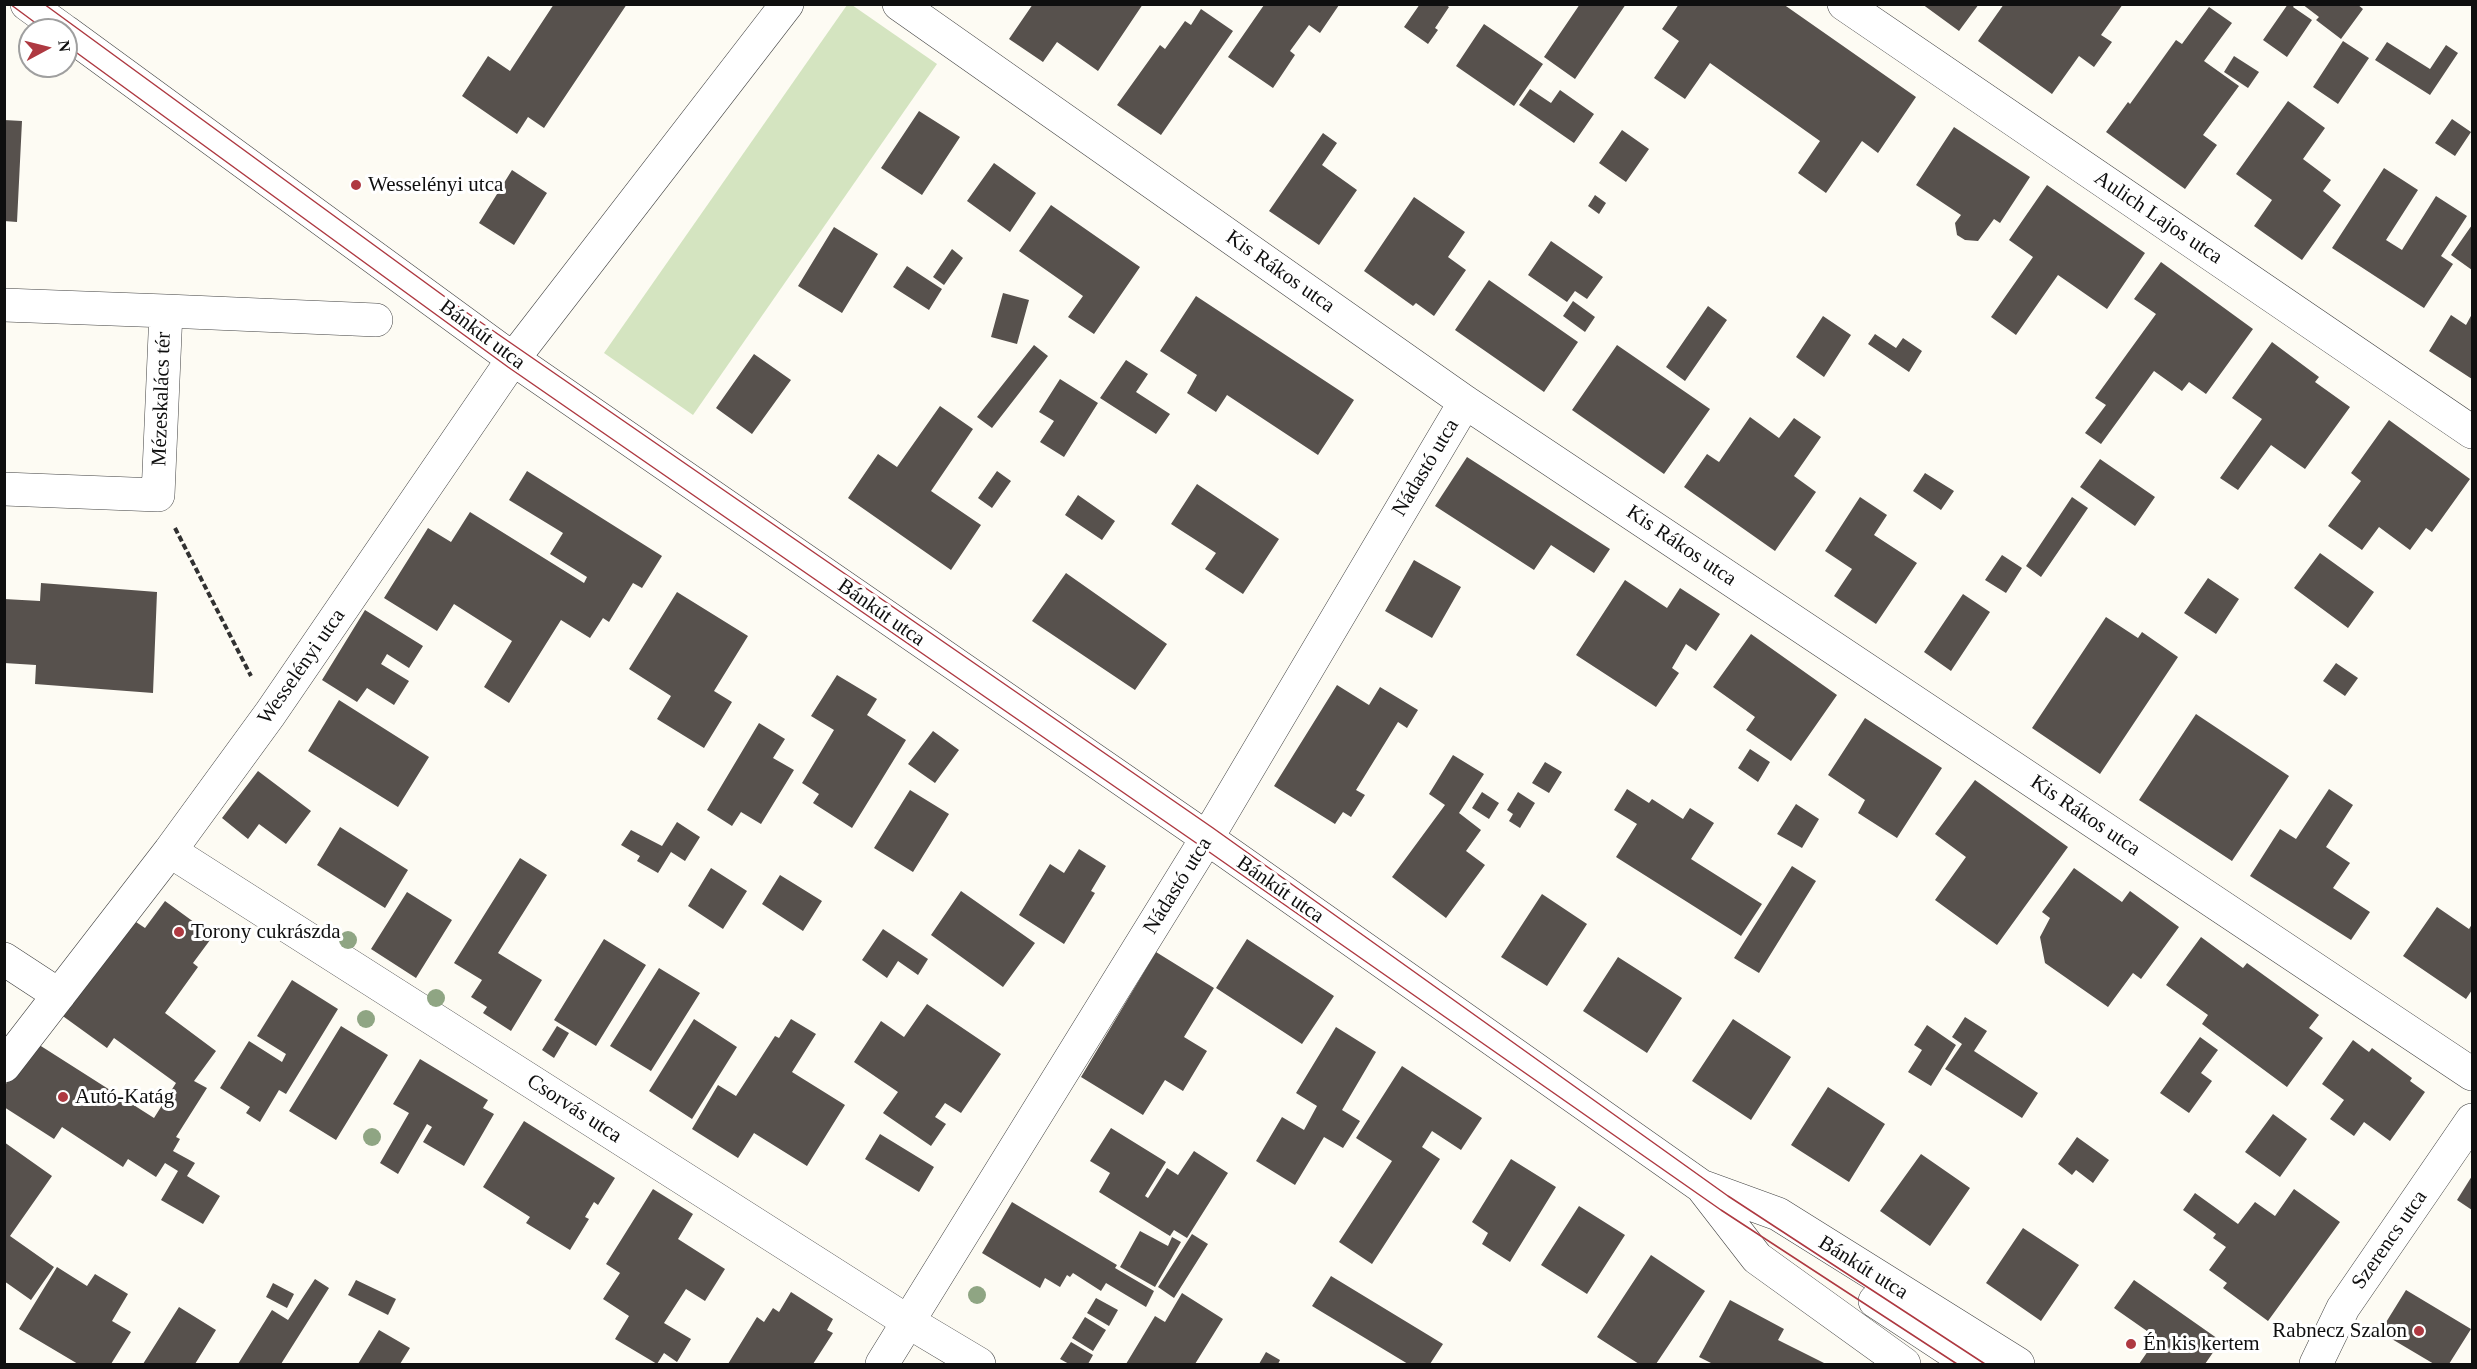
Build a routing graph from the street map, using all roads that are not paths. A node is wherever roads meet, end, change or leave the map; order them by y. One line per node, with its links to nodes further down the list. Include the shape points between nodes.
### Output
1 (27, 4): 5 (street, Bánkút utca)
2 (787, 4): 10 (street, Wesselényi utca)
3 (898, 4): 11 (street, Kis Rákos utca)
4 (1844, 4): 12 (street, Aulich Lajos utca)
5 (46, 18)
6 (78, 41): 10 (street, Bánkút utca)
7 (4, 305): 8 (street, Mézeskalács tér)
8 (166, 311): 9 (street); 13 (street, Mézeskalács tér, via 158,495)
9 (376, 320)
10 (513, 359): 14 (street, Bánkút utca); 15 (street, Wesselényi utca, via 270,714)
11 (1465, 402): 14 (street, Nádastó utca); 19 (street, Kis Rákos utca)
12 (2472, 432)
13 (4, 489)
14 (1207, 838): 21 (street, Bánkút utca); 22 (street, Nádastó utca)
15 (170, 851): 17 (street, Wesselényi utca); 22 (street, Csorvás utca)
16 (4, 959): 17 (street)
17 (59, 995): 18 (street, Wesselényi utca)
18 (4, 1066)
19 (2472, 1074)
20 (2472, 1120): 28 (street, Szerencs utca, via 2343,1308)
21 (1701, 1186): 25 (street, Bánkút utca, via 1757,1258); 26 (street); 27 (street, Bánkút utca, via 1778,1214)
22 (907, 1321): 23 (street, Nádastó utca); 24 (street, Csorvás utca)
23 (882, 1365)
24 (980, 1365)
25 (1904, 1365)
26 (1971, 1365)
27 (2018, 1365)
28 (2316, 1365)

